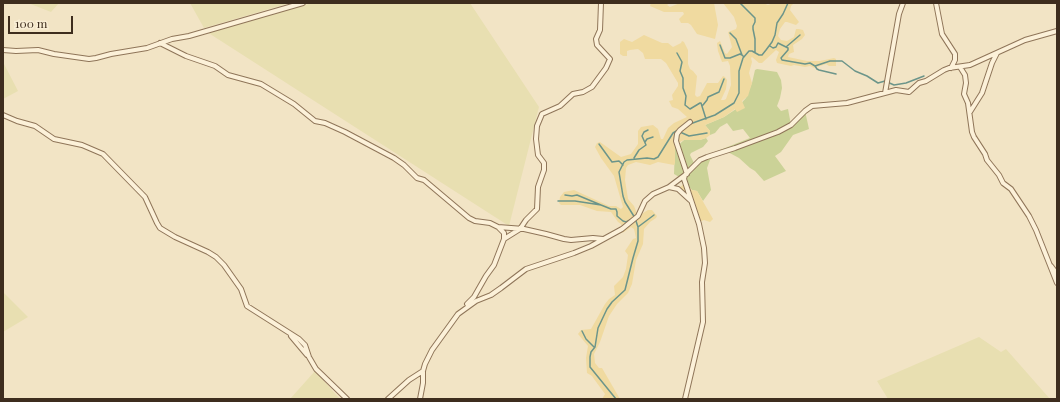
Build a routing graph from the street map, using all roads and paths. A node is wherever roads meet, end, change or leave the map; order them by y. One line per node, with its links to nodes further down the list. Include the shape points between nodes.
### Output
1 (303, 3): 6 (street)
2 (601, 3): 19 (street, via 600,30 596,39 597,44 610,59 592,87 573,94 560,106 542,114 537,126 536,139 538,155 544,163 544,170 538,188 535,212)
3 (904, 3): 11 (street, via 899,14)
4 (936, 3): 10 (street, via 942,34 955,54)
5 (1057, 31): 8 (street, via 1025,40)
6 (160, 43): 7 (street, via 89,59 38,50); 18 (street, via 215,66 228,75 261,84 294,104 315,121 345,132 394,158 469,218)
7 (3, 50)
8 (998, 53): 9 (street, via 970,66); 12 (street, via 982,93)
9 (960, 67): 10 (street); 12 (street, via 965,75 964,94)
10 (951, 68): 11 (street, via 919,83 909,92 896,90)
11 (885, 93): 15 (street, via 848,103 812,106 791,125 700,160)
12 (969, 114): 22 (street, via 974,137 1003,183 1011,189 1029,216)
13 (3, 115): 27 (street, via 35,126 54,139 82,144 103,154 145,197 160,228 216,257 241,289 247,306 299,339 305,345 316,369)
14 (690, 122): 15 (street, via 677,134 676,141)
15 (686, 174): 16 (street); 17 (street, via 684,179)
16 (669, 187): 17 (street, via 683,192); 21 (street, via 653,194 645,201 638,216 622,229)
17 (692, 201): 30 (street, via 704,248 703,322)
18 (498, 227): 19 (street); 20 (street, via 504,233)
19 (520, 229): 20 (street); 21 (street, via 572,240)
20 (504, 239): 25 (street, via 494,265 474,297)
21 (603, 239): 25 (street, via 574,253 526,269 491,295 476,301)
22 (1050, 264): 23 (street); 24 (street)
23 (1057, 274)
24 (1057, 283)
25 (458, 314): 26 (street, via 432,350)
26 (423, 371): 28 (street); 29 (street)
27 (347, 399)
28 (388, 399)
29 (420, 399)
30 (685, 399)

